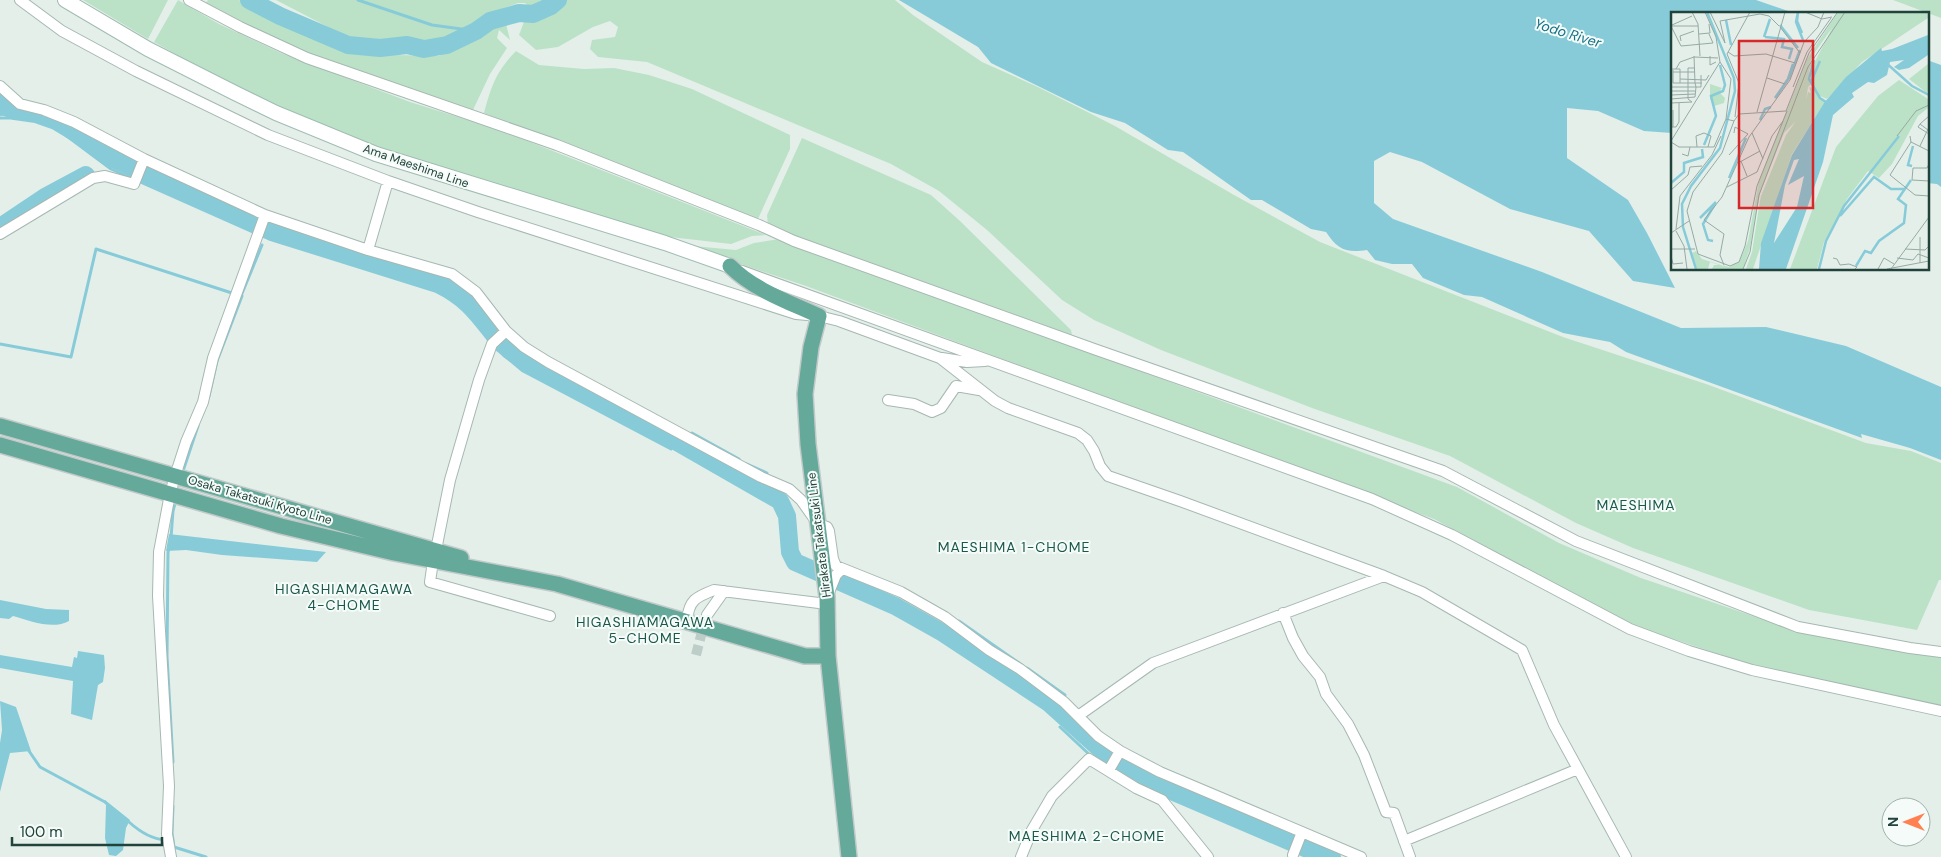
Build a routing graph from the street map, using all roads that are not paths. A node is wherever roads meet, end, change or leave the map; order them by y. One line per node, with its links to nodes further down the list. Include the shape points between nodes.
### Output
1 (20, 0): 6 (street, via 62,31 136,71 268,135)
2 (65, 0): 10 (main road, Ama Maeshima Line, via 148,49 235,93 376,154)
3 (189, 0): 31 (street, via 307,58 557,145 794,241 1443,471 1576,542 1798,627)
4 (0, 86): 5 (street, via 20,104 74,122)
5 (143, 161): 7 (street); 8 (street, via 134,184 105,176 93,178)
6 (388, 181): 9 (street); 11 (street, via 796,314)
7 (265, 215): 9 (street); 19 (street, via 213,358 203,402)
8 (0, 234)
9 (368, 250): 12 (street, via 452,274 476,292)
10 (730, 266): 11 (main road, via 763,290); 14 (street)
11 (819, 316): 13 (street); 21 (main road, Hirakata Takatsuki Line, via 811,347 806,394 808,444)
12 (506, 331): 21 (street, via 524,348 548,362 789,489); 22 (street, via 492,344 479,380 450,480)
13 (940, 358): 14 (street); 15 (street)
14 (988, 361): 33 (street, via 1372,499 1452,535 1630,630 1752,670)
15 (982, 391): 16 (street, via 956,386 941,408 932,412 914,404); 24 (street, via 1008,408 1078,433 1094,450 1108,476)
16 (888, 400)
17 (0, 426): 19 (main road, Osaka Takatsuki Kyoto Line)
18 (0, 445): 20 (main road, Osaka Takatsuki Kyoto Line)
19 (175, 476): 20 (street); 22 (main road, Osaka Takatsuki Kyoto Line)
20 (170, 494): 22 (main road, Osaka Takatsuki Kyoto Line, via 281,526); 41 (street, via 159,552 158,596 168,786 167,834)
21 (818, 524): 23 (street, via 829,531 833,559); 26 (main road, Hirakata Takatsuki Line)
22 (434, 555): 29 (street, via 430,582); 30 (main road, Osaka Takatsuki Kyoto Line, via 557,584)
23 (841, 570): 26 (street); 34 (street, via 901,592 945,617 1064,702)
24 (1384, 576): 27 (street); 36 (street, via 1422,592 1522,650 1554,725)
25 (724, 591): 26 (street); 28 (street); 30 (street, via 714,590 698,596 688,607)
26 (827, 601): 32 (main road, Hirakata Takatsuki Line)
27 (1283, 613): 34 (street, via 1153,663); 39 (street, via 1303,656 1320,677 1326,694 1348,724 1386,812 1394,813)
28 (706, 614)
29 (550, 616)
30 (687, 620): 32 (main road, Osaka Takatsuki Kyoto Line, via 805,656)
31 (1941, 652)
32 (828, 656): 42 (main road, Hirakata Takatsuki Line)
33 (1941, 711)
34 (1078, 716): 35 (street, via 1098,736)
35 (1120, 751): 37 (street); 38 (street, via 1160,772)
36 (1578, 769): 39 (street); 47 (street)
37 (1109, 770): 43 (street, via 1089,759 1052,796); 44 (street, via 1162,800)
38 (1302, 832): 40 (street); 45 (street)
39 (1404, 841): 46 (street)
40 (1293, 855)
41 (171, 857)
42 (850, 857)
43 (1021, 857)
44 (1208, 857)
45 (1361, 857)
46 (1410, 857)
47 (1626, 857)

